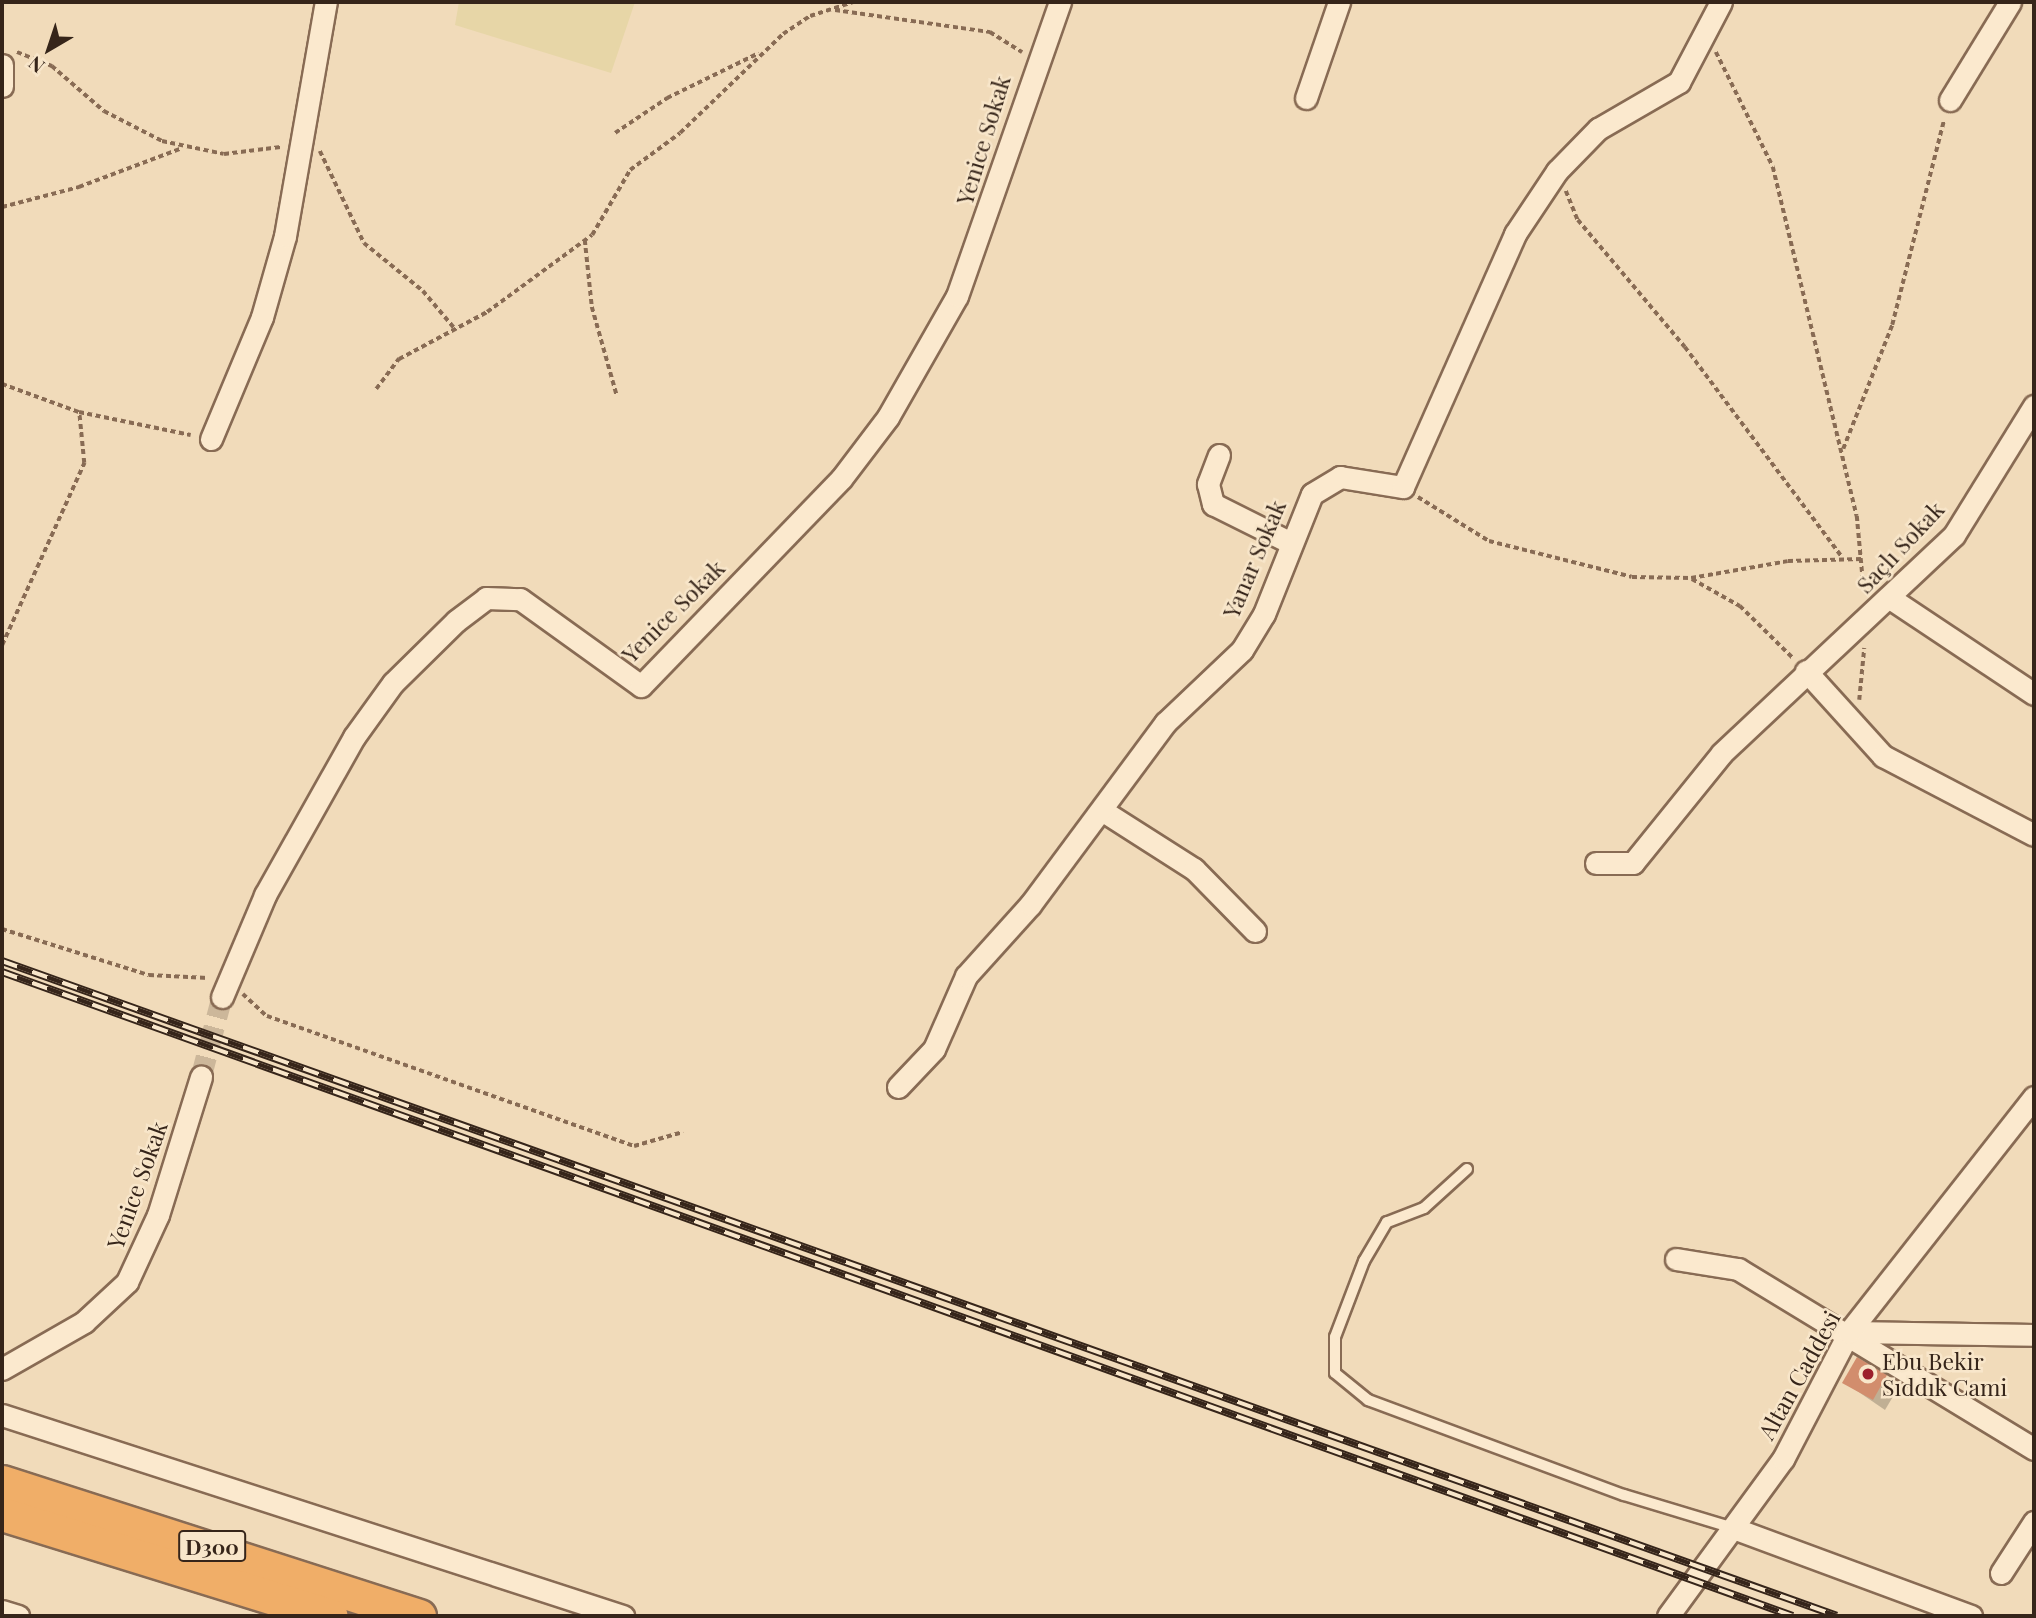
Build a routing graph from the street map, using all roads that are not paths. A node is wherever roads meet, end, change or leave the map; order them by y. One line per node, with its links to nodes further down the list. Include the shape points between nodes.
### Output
1 (326, 2): 11 (street, via 274,277)
2 (1060, 2): 21 (street, Yenice Sokak, via 1032,71 957,296 888,417 841,479 641,686 520,599 486,598 456,621 393,683 354,737 282,861)
3 (1339, 2): 8 (street)
4 (1721, 2): 13 (street, Yanar Sokak, via 1707,35 1673,87 1598,129 1557,171 1515,234 1403,487 1340,477 1325,482 1306,502)
5 (2010, 2): 9 (street)
6 (8, 58): 7 (street)
7 (2, 86)
8 (1306, 98)
9 (1950, 100)
10 (2034, 406): 14 (street, Saçlı Sokak, via 1954,535)
11 (211, 439)
12 (1219, 455): 13 (street, via 1208,484 1213,504)
13 (1291, 542): 17 (street, Yanar Sokak, via 1264,614 1242,650 1165,723)
14 (1890, 598): 15 (street, Saçlı Sokak); 16 (street)
15 (1806, 671): 18 (street, via 1883,756); 19 (street, Saçlı Sokak, via 1689,788 1633,863)
16 (2034, 694)
17 (1103, 811): 20 (street, via 1194,869); 23 (street, Yanar Sokak, via 966,976 934,1049)
18 (2034, 835)
19 (1596, 863)
20 (1255, 931)
21 (226, 987)
22 (201, 1077): 29 (street, Yenice Sokak, via 158,1215 127,1282 92,1316)
23 (898, 1087)
24 (2034, 1097): 27 (street, Altan Caddesi)
25 (1467, 1169): 35 (lane, via 1424,1208 1387,1222 1364,1261 1335,1336 1335,1373 1368,1400 1624,1495)
26 (1676, 1259): 27 (street, via 1738,1269)
27 (1849, 1332): 28 (street); 31 (street); 35 (street, Altan Caddesi, via 1783,1459)
28 (2034, 1335)
29 (2, 1369)
30 (2, 1415): 41 (street)
31 (2034, 1449)
32 (2, 1482): 40 (highway, D300)
33 (2, 1514): 39 (highway, D300)
34 (2034, 1522): 36 (street)
35 (1733, 1528): 42 (street, Altan Caddesi); 43 (street)
36 (2001, 1573)
37 (2, 1611): 38 (street)
38 (18, 1616)
39 (331, 1616)
40 (419, 1616)
41 (623, 1616)
42 (1668, 1616)
43 (1971, 1616)

